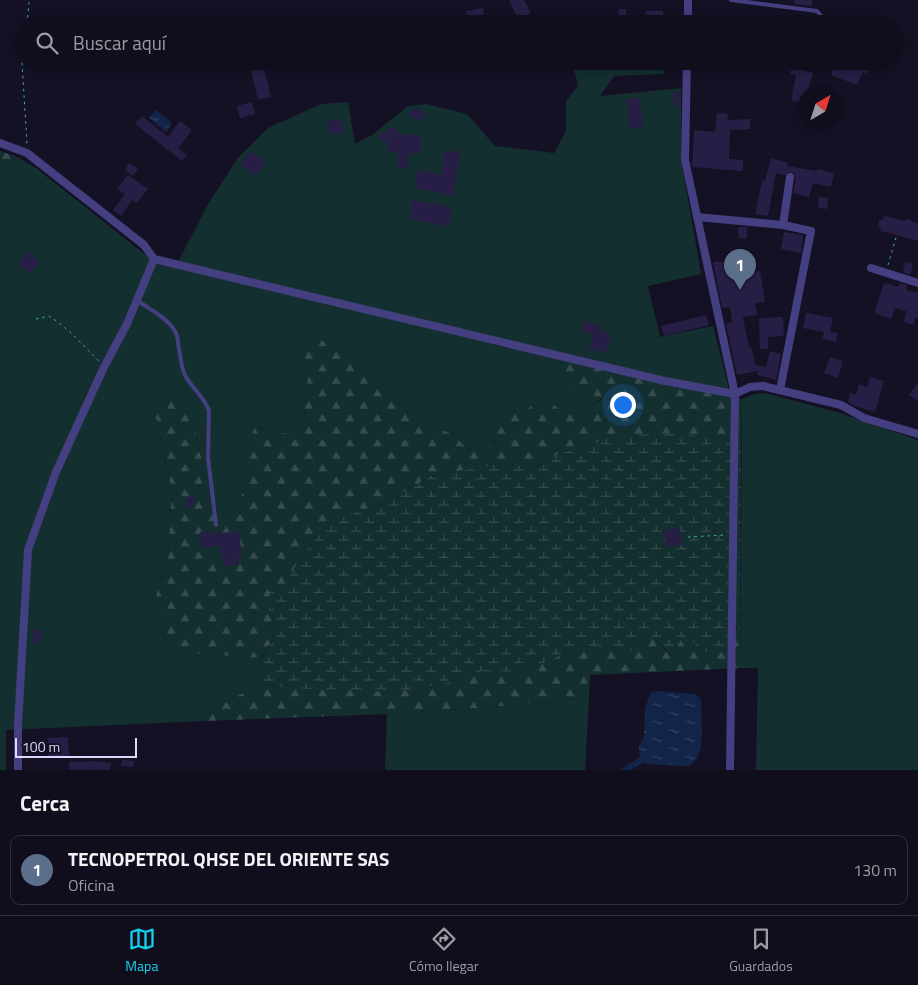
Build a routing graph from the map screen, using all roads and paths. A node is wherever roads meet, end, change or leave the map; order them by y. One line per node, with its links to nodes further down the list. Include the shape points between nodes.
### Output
1 (28, 0): 4 (path)
2 (688, 0): 5 (street)
3 (730, 0): 6 (lane)
4 (28, 15)
5 (688, 15)
6 (820, 15)
7 (22, 70): 10 (path)
8 (687, 70): 12 (street, via 685,160)
9 (0, 143): 10 (street)
10 (27, 153): 15 (street, via 144,245)
11 (790, 177): 13 (street)
12 (697, 217): 13 (street); 23 (street)
13 (783, 225): 22 (street, via 811,230)
14 (897, 234): 17 (path)
15 (154, 259): 19 (street); 23 (street, via 665,381)
16 (871, 268): 17 (street)
17 (886, 273): 18 (street)
18 (918, 283)
19 (138, 301): 21 (street); 25 (lane, via 166,319 171,326 176,334 185,375 207,405 208,457)
20 (36, 318): 21 (path, via 49,316 57,321)
21 (104, 367): 28 (street, via 56,472 28,550)
22 (780, 390): 23 (street, via 750,387); 24 (street, via 841,405 864,418)
23 (735, 394): 26 (street)
24 (918, 434)
25 (216, 525)
26 (733, 535): 27 (path); 29 (street)
27 (688, 537)
28 (18, 770)
29 (730, 770)

